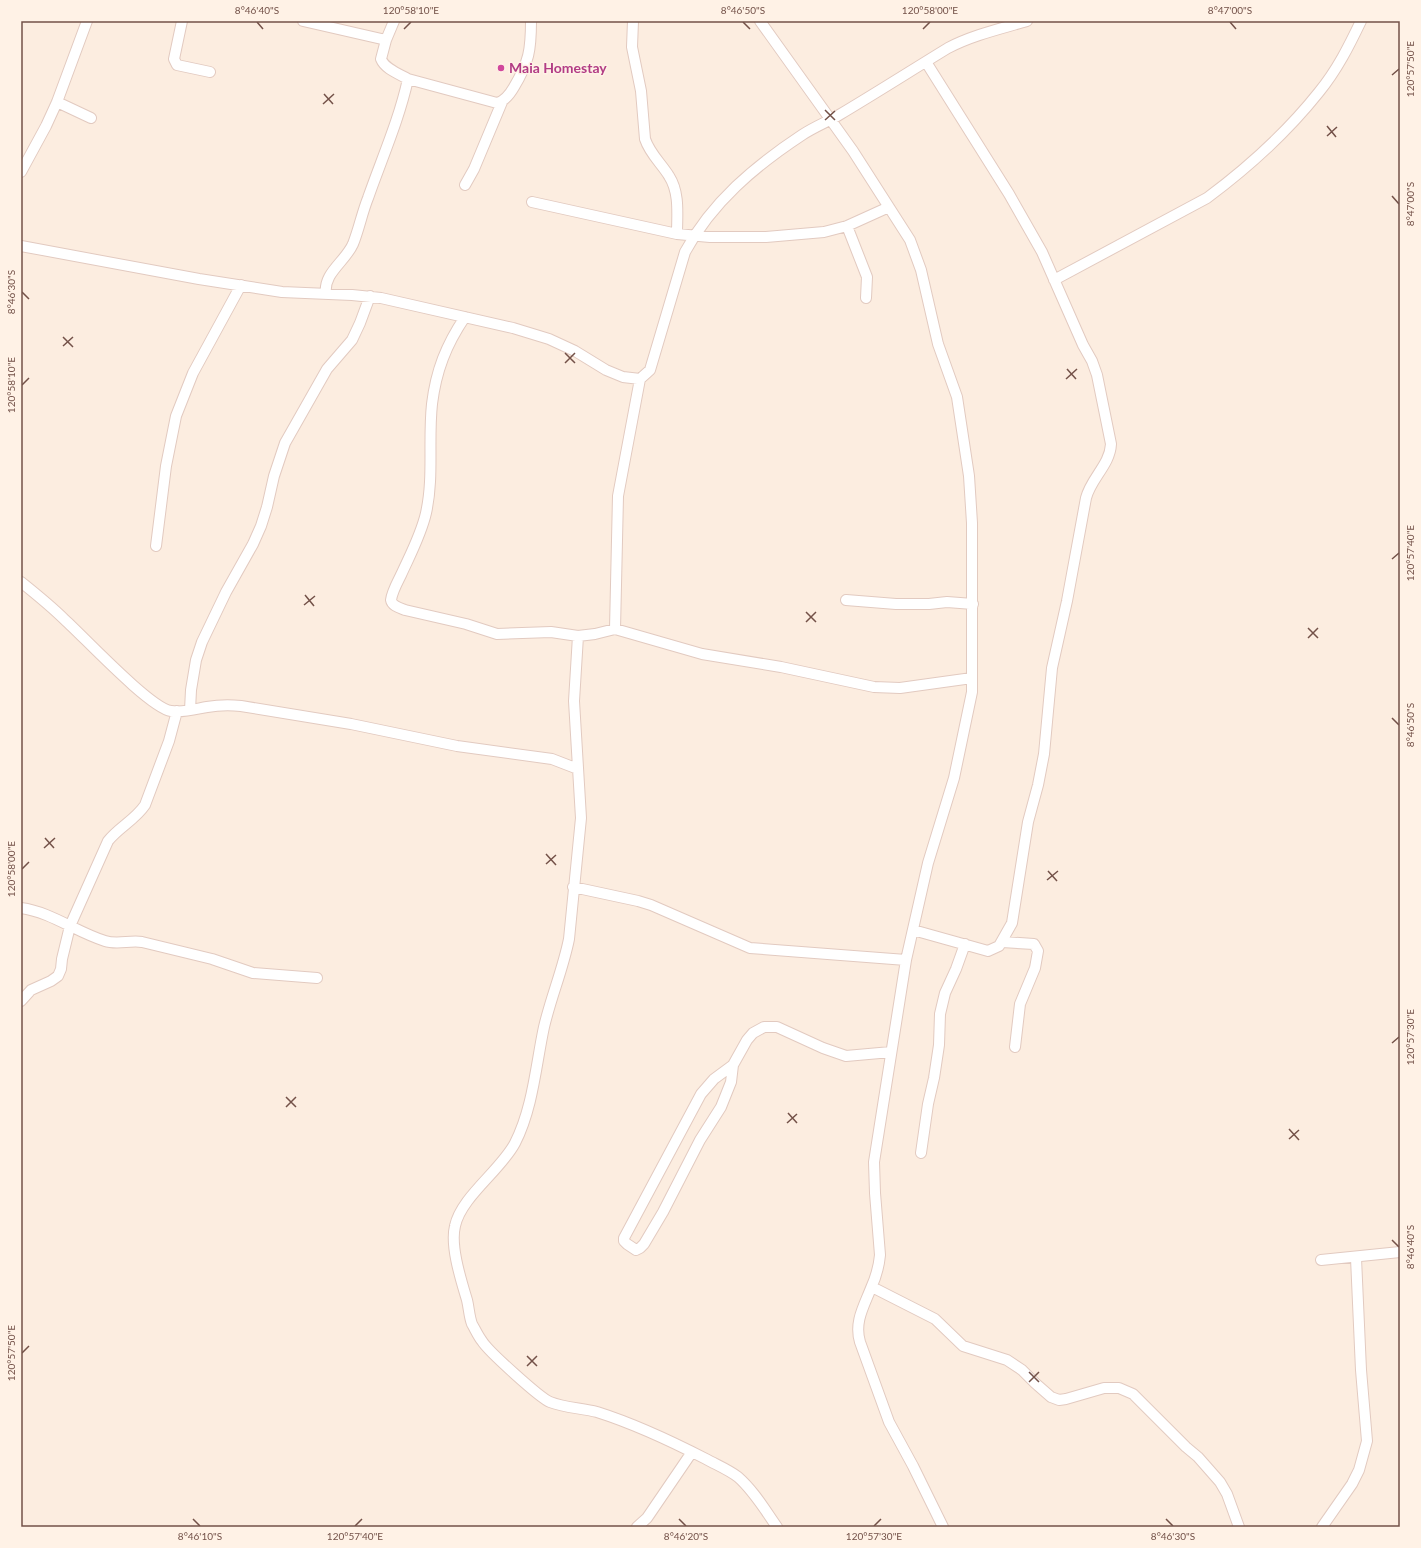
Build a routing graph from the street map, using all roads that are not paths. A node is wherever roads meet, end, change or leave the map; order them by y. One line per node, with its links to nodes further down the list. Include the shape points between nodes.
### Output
1 (87, 21): 14 (street)
2 (182, 21): 12 (street, via 175,63)
3 (303, 21): 10 (street)
4 (394, 21): 10 (street)
5 (531, 21): 15 (street, via 527,64 513,89)
6 (633, 21): 23 (street, via 632,47 641,91 645,139 675,188)
7 (760, 21): 17 (street)
8 (1027, 21): 11 (street, via 966,39)
9 (1361, 21): 26 (street, via 1347,50 1320,91 1281,134 1219,189 1207,198)
10 (386, 40): 13 (street, via 380,59)
11 (926, 62): 17 (street); 26 (street, via 1027,224)
12 (210, 72)
13 (408, 79): 15 (street, via 487,101); 28 (street, via 399,114 364,208 356,237 348,253 335,267 326,283)
14 (57, 102): 16 (street); 18 (street)
15 (502, 102): 19 (street)
16 (91, 118)
17 (830, 119): 21 (street); 24 (street, via 802,135 745,178 729,192)
18 (21, 172)
19 (465, 186)
20 (532, 202): 23 (street)
21 (889, 207): 22 (street); 36 (street, via 910,240 919,265 938,344 957,397 969,476)
22 (847, 226): 24 (street, via 824,232 786,236); 30 (street, via 867,277)
23 (677, 234): 24 (street)
24 (694, 236): 32 (street, via 682,258 650,370)
25 (21, 246): 27 (street, via 199,280)
26 (1054, 280): 47 (street, via 1094,368 1111,449 1086,498 1052,668 1044,754 1028,822 1012,923)
27 (241, 285): 28 (street, via 296,294); 33 (street, via 192,373 176,416 166,466)
28 (326, 294): 29 (street)
29 (370, 296): 31 (street); 40 (street, via 352,340 327,369 285,443 261,526 202,642 196,660)
30 (866, 298)
31 (465, 317): 32 (street, via 549,339 606,370 623,377); 38 (street, via 444,353 435,386 431,414 431,471 425,514 391,603 405,610 497,634 551,632)
32 (640, 379): 37 (street, via 618,496)
33 (156, 546)
34 (21, 582): 41 (street, via 64,618 149,698 165,709)
35 (846, 600): 36 (street, via 896,604)
36 (973, 604): 39 (street)
37 (615, 629): 38 (street); 39 (street, via 702,654 781,667 874,687 900,688)
38 (578, 636): 42 (street, via 574,701)
39 (972, 678): 46 (street, via 956,771 928,863)
40 (190, 710): 41 (street); 42 (street, via 241,706 351,724 457,746 552,758)
41 (177, 711): 45 (street, via 169,741 145,805 139,814 108,841)
42 (578, 769): 43 (street, via 581,818)
43 (573, 887): 49 (street, via 644,903 750,948); 60 (street, via 569,939 544,1026 535,1078 524,1120 506,1158 476,1190 455,1225 455,1249 460,1274 472,1323 483,1343 530,1388 549,1402 593,1411 624,1421)
44 (21, 908): 45 (street, via 52,917)
45 (70, 926): 50 (street, via 106,942 142,942 212,959 253,973); 51 (street, via 58,976 31,990)
46 (913, 930): 48 (street); 49 (street)
47 (1002, 942): 48 (street, via 994,950 988,951); 52 (street, via 1034,944 1038,951 1035,968 1020,1004)
48 (965, 944): 55 (street, via 945,993 940,1014 939,1045)
49 (906, 960): 53 (street)
50 (317, 978)
51 (21, 1001)
52 (1015, 1047)
53 (891, 1052): 54 (street, via 853,1056 840,1054 782,1029 764,1027 747,1040); 59 (street, via 874,1162 874,1194 880,1255)
54 (733, 1065): 54 (street, via 731,1082 721,1107 700,1140 643,1246 636,1250 632,1248 624,1238 686,1120 701,1094 714,1079)
55 (921, 1153)
56 (1400, 1252): 57 (street)
57 (1356, 1258): 58 (street); 65 (street, via 1366,1441 1359,1470)
58 (1321, 1260)
59 (872, 1287): 63 (street, via 857,1328 860,1342 889,1422); 64 (street, via 935,1319 963,1346 1007,1360 1059,1400 1104,1388 1120,1388 1133,1394 1220,1482)
60 (692, 1452): 61 (street, via 647,1518); 62 (street, via 739,1478 759,1500)
61 (637, 1527)
62 (777, 1527)
63 (943, 1527)
64 (1239, 1527)
65 (1322, 1527)

